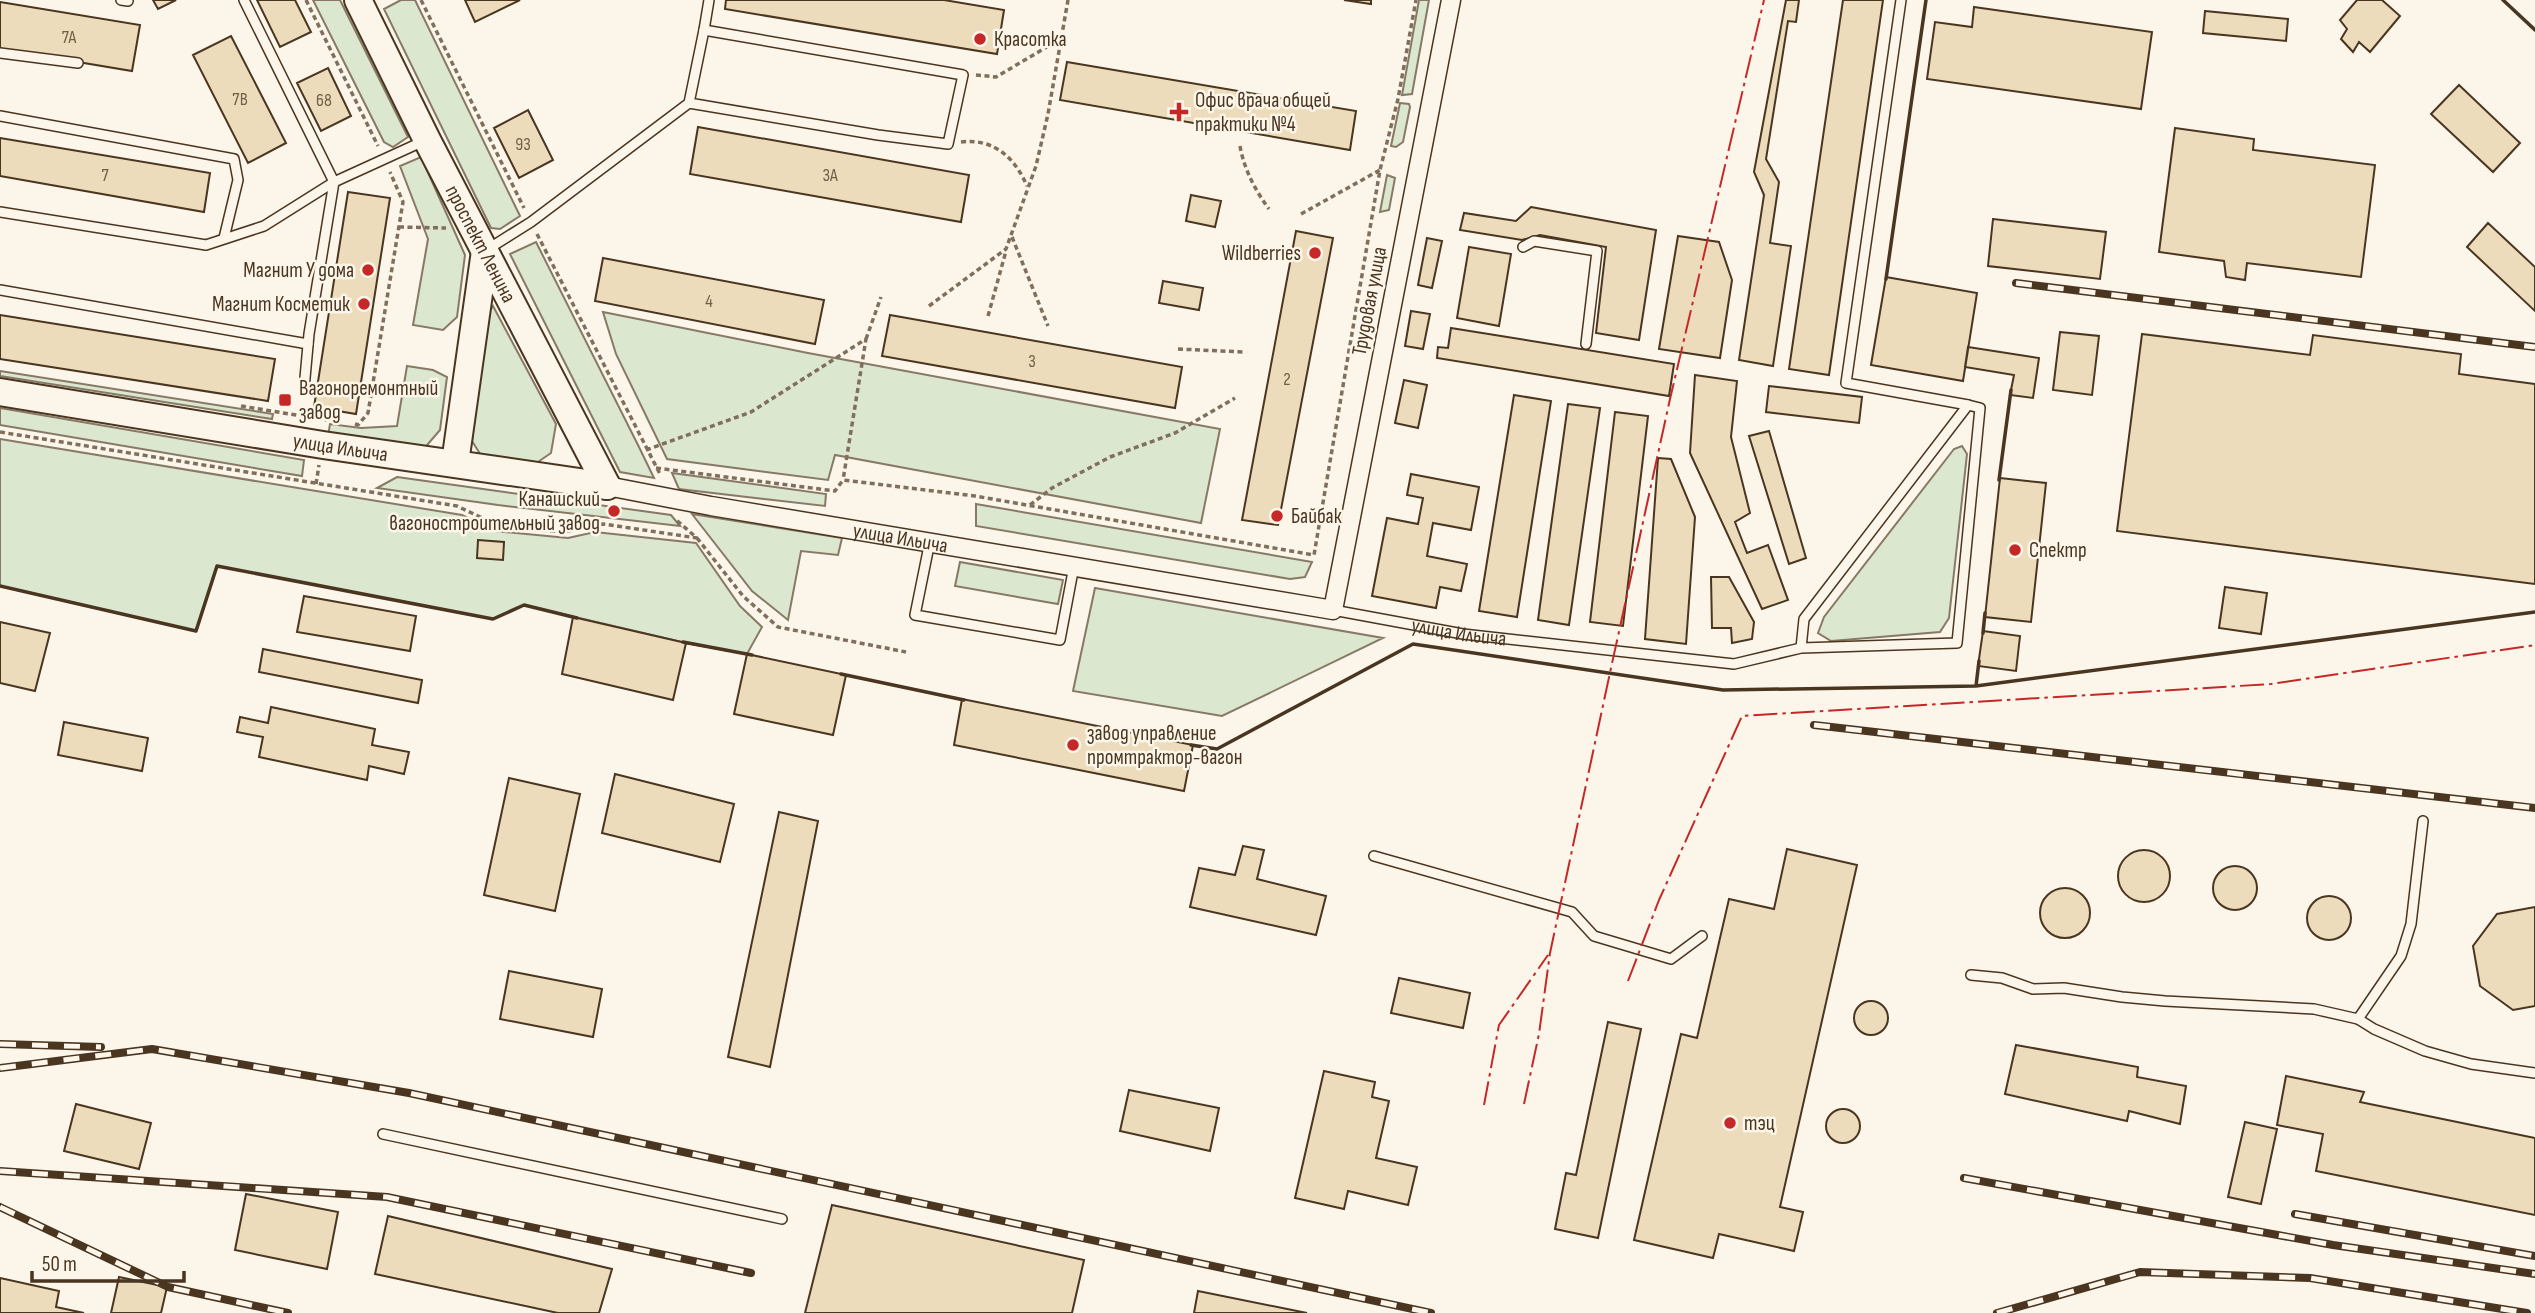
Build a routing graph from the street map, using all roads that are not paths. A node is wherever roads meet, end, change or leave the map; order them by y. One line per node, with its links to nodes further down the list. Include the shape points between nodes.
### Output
1 (244, 0): 12 (lane)
2 (358, 0): 11 (street, проспект Ленина)
3 (709, 0): 6 (lane)
4 (1451, 0): 27 (street, Трудовая улица)
5 (1901, 0): 22 (lane, via 1846,383)
6 (704, 30): 9 (lane); 9 (lane, via 963,75 948,144)
7 (0, 53): 8 (lane)
8 (78, 63)
9 (689, 103): 15 (lane, via 531,222)
10 (0, 116): 14 (lane, via 233,159 238,180)
11 (427, 140): 12 (lane); 15 (street, проспект Ленина)
12 (334, 182): 14 (lane, via 264,226); 18 (lane)
13 (0, 212): 14 (lane, via 206,245)
14 (224, 238)
15 (480, 239): 23 (street); 24 (street, проспект Ленина)
16 (1523, 247): 19 (lane, via 1534,241 1597,251)
17 (0, 290): 18 (lane)
18 (308, 344): 20 (lane)
19 (1586, 345)
20 (304, 389)
21 (0, 392): 23 (street, улица Ильича)
22 (1968, 405): 28 (lane, via 1804,619); 28 (lane, улица Ильича, via 1980,408 1957,643)
23 (455, 463): 24 (street, улица Ильича)
24 (607, 486): 25 (street, улица Ильича)
25 (930, 541): 26 (street, улица Ильича); 26 (lane, via 915,615 1060,640)
26 (1074, 566): 27 (street, улица Ильича)
27 (1333, 610): 28 (lane, улица Ильича, via 1463,634 1734,664)
28 (1801, 648)
29 (2423, 821): 33 (lane, via 2411,924 2402,956)
30 (1374, 856): 31 (lane, via 1573,912 1594,936 1671,959)
31 (1702, 936)
32 (1971, 975): 33 (lane, via 2001,978 2033,989 2314,1009)
33 (2358, 1019): 34 (lane, via 2425,1051 2471,1064)
34 (2535, 1073)
35 (383, 1134): 36 (lane)
36 (782, 1219)

